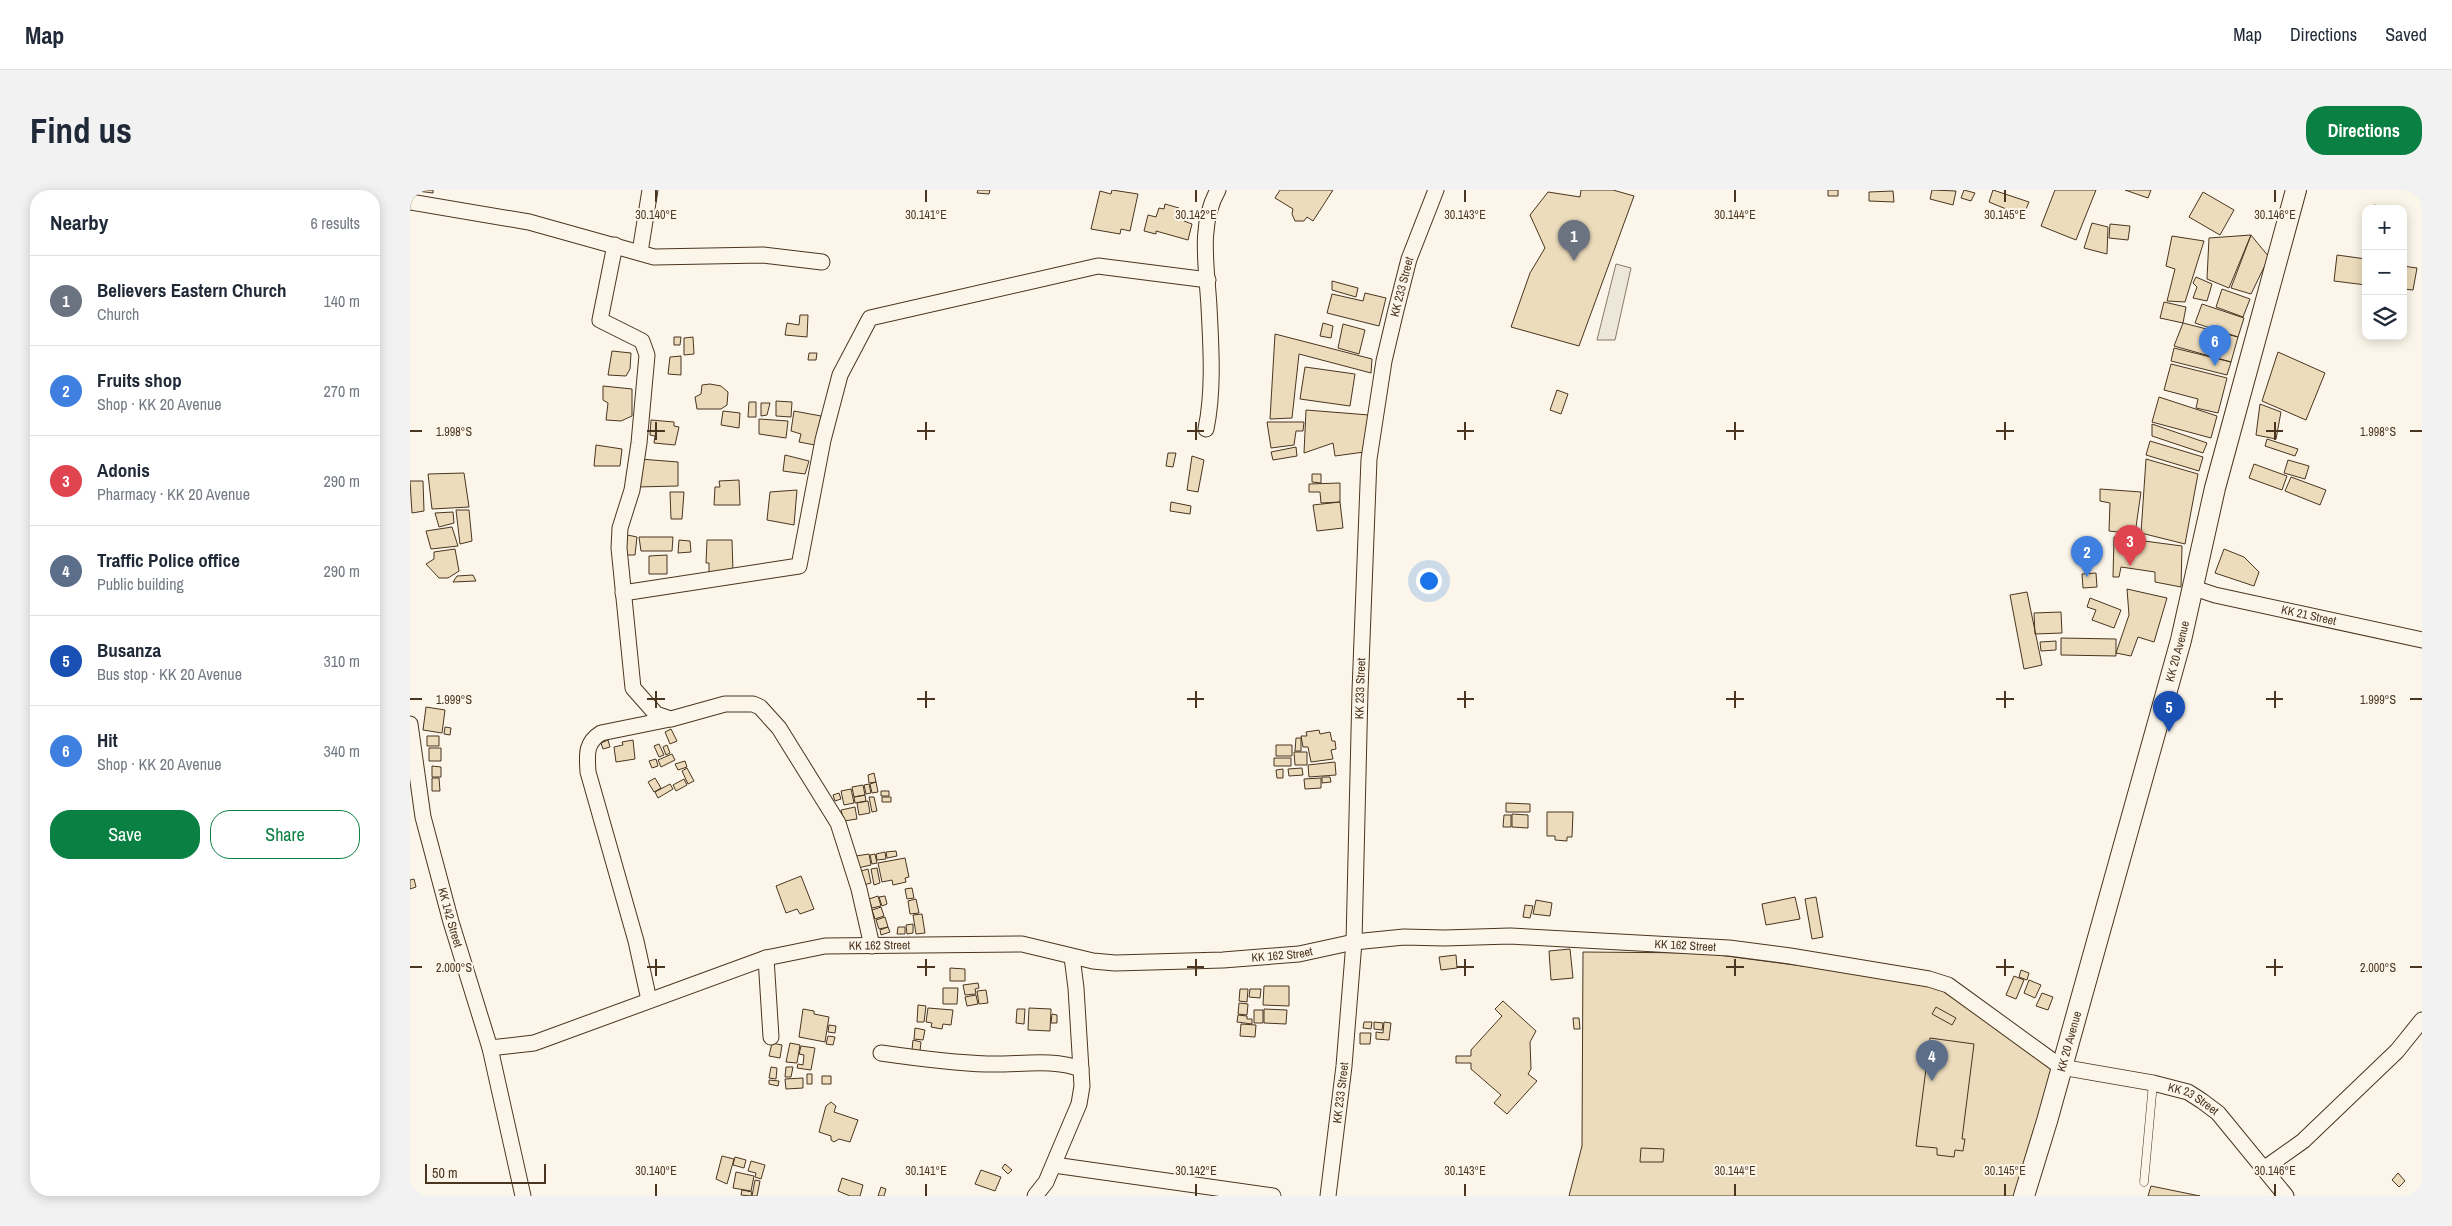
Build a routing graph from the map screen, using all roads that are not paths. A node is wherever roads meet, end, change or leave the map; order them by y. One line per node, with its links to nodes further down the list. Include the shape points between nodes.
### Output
1 (650, 190): 7 (street)
2 (1218, 190): 9 (street, via 1207,220)
3 (1436, 190): 17 (street, KK 233 Street, via 1409,258 1384,361 1368,459)
4 (2296, 190): 11 (main road, KK 20 Avenue, via 2215,488)
5 (410, 202): 6 (street, via 529,222)
6 (615, 245): 7 (street); 12 (street, via 600,320 642,341 647,355 632,490 620,528)
7 (640, 252): 8 (street, via 662,258 763,255)
8 (822, 262)
9 (1208, 280): 10 (street, via 1210,399); 12 (street, via 1098,266 870,318 840,375 822,440 798,566)
10 (1206, 429)
11 (2194, 588): 13 (street, KK 21 Street); 26 (main road, KK 20 Avenue)
12 (623, 593): 14 (street, via 633,688 656,714)
13 (2422, 640)
14 (671, 719): 18 (street, via 725,704 753,704 760,707 779,728 838,823); 21 (street, via 601,733 587,748 588,772 636,941)
15 (410, 724): 16 (street, KK 142 Street)
16 (416, 818): 24 (street, KK 142 Street)
17 (1354, 942): 19 (street, KK 162 Street, via 1299,954 1223,960 1115,963); 26 (street, KK 162 Street, via 1404,937 1510,936 1676,944 1790,956 1929,979 1948,985); 36 (street, KK 233 Street, via 1344,1066)
18 (872, 946): 19 (street, KK 162 Street, via 1022,944); 20 (street, KK 162 Street, via 825,946)
19 (1072, 957): 27 (street)
20 (766, 958): 21 (street, KK 162 Street); 23 (street)
21 (648, 1000): 24 (street, KK 162 Street, via 534,1043)
22 (2422, 1020): 30 (street, via 2397,1051 2303,1141)
23 (771, 1037)
24 (490, 1048): 33 (street, KK 142 Street)
25 (881, 1053): 27 (street, via 988,1064 1064,1063)
26 (2061, 1067): 28 (street, KK 23 Street); 37 (main road, KK 20 Avenue)
27 (1082, 1069): 29 (street, via 1079,1104)
28 (2153, 1083): 30 (street, KK 23 Street, via 2188,1092 2218,1113); 31 (lane)
29 (1054, 1165): 32 (street); 35 (street)
30 (2265, 1168): 38 (street, KK 23 Street)
31 (2144, 1182)
32 (1045, 1189): 34 (street)
33 (523, 1196)
34 (1035, 1196)
35 (1273, 1196)
36 (1328, 1196)
37 (2024, 1196)
38 (2286, 1196)

